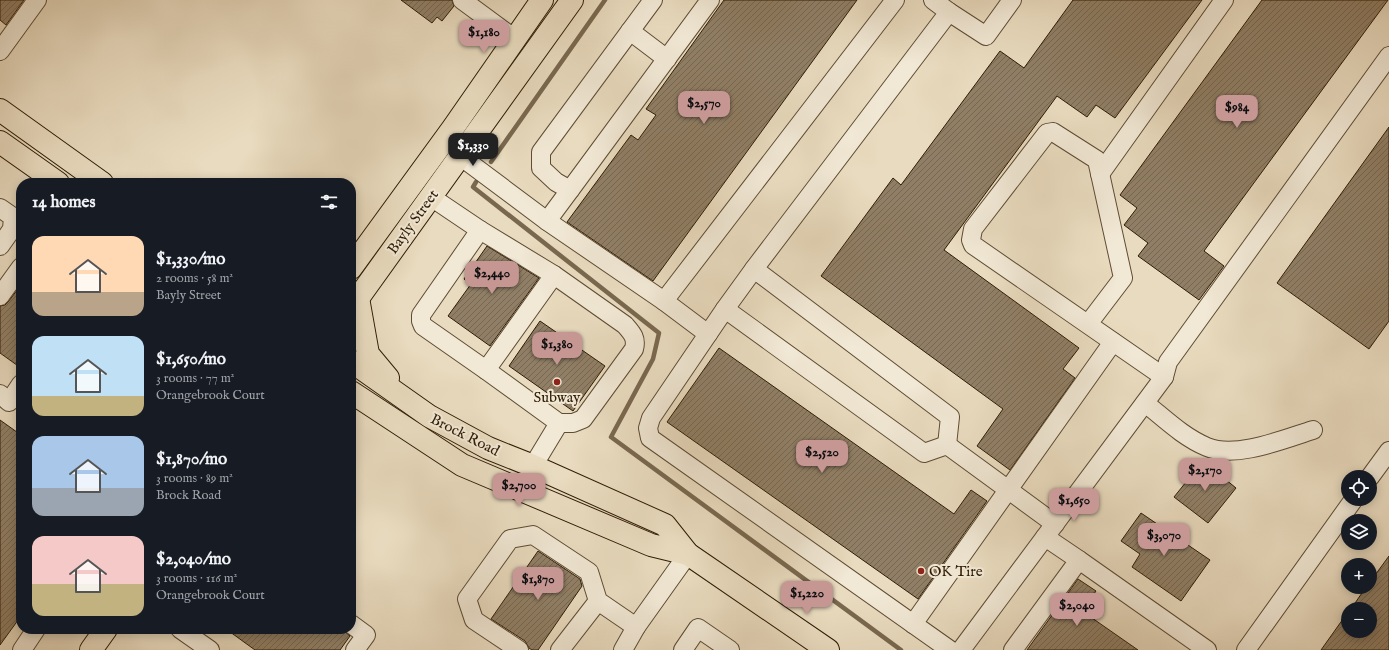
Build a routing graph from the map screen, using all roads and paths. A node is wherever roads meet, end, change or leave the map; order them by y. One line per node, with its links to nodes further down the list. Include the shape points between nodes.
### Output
1 (37, 0): 14 (street)
2 (542, 0): 13 (main road, Bayly Street)
3 (572, 0): 19 (main road, Bayly Street)
4 (653, 0): 12 (street)
5 (710, 0): 16 (street)
6 (895, 0): 34 (street)
7 (933, 0): 11 (street)
8 (1012, 0): 11 (street, via 986,36)
9 (1224, 0): 20 (street)
10 (470, 2): 13 (street)
11 (949, 12): 30 (street)
12 (630, 31): 16 (street); 23 (street, via 541,152 541,168 556,182)
13 (515, 39): 29 (main road, Bayly Street)
14 (1, 49)
15 (1389, 56): 43 (street, via 1168,362)
16 (667, 59): 23 (street)
17 (0, 110): 22 (main road)
18 (0, 142): 21 (main road)
19 (460, 156): 24 (main road, Bayly Street); 26 (street)
20 (1100, 174): 38 (street, via 1123,278); 38 (street, via 1097,160 1053,132 1047,133 973,229 971,240 973,245)
21 (48, 178)
22 (95, 178)
23 (570, 190): 26 (street)
24 (431, 197): 27 (street); 35 (main road, Bayly Street)
25 (11, 211): 28 (street, via 12,229)
26 (547, 221): 34 (street)
27 (480, 230): 32 (street); 42 (street, via 421,316 421,321 423,326)
28 (0, 246)
29 (356, 261)
30 (754, 269): 37 (street); 53 (street, via 950,417)
31 (16, 274): 33 (street)
32 (554, 275): 42 (street); 51 (street, via 625,325 633,334 635,343 634,349 583,419 573,423)
33 (0, 296)
34 (664, 301): 39 (street)
35 (356, 302)
36 (356, 307): 50 (main road, via 368,354 383,374)
37 (725, 309): 39 (street); 53 (street, via 924,453)
38 (1088, 324): 40 (street)
39 (708, 334): 63 (street, via 651,418 648,428 650,438)
40 (1113, 342): 43 (street); 57 (street)
41 (356, 365): 50 (main road, Brock Road)
42 (486, 370): 51 (street)
43 (1164, 377): 48 (street)
44 (16, 392): 46 (street)
45 (356, 395): 49 (main road, Brock Road)
46 (10, 402)
47 (356, 402): 49 (main road)
48 (1145, 403): 52 (street, via 1178,430 1208,448 1248,450); 59 (street)
49 (373, 407): 60 (main road, Brock Road, via 462,465 651,544)
50 (429, 416): 55 (main road, Brock Road, via 488,448)
51 (559, 423): 55 (street)
52 (1313, 430)
53 (947, 445): 57 (street)
54 (1389, 451): 56 (street)
55 (533, 466): 60 (main road, Brock Road, via 665,526)
56 (1375, 470)
57 (1008, 490): 59 (street); 63 (street)
58 (1349, 506): 81 (street)
59 (1050, 530): 61 (street); 78 (street)
60 (688, 554): 64 (street); 76 (main road, Brock Road)
61 (1079, 560): 79 (street); 80 (street)
62 (598, 601): 64 (street); 71 (street, via 589,572 533,535 510,539 467,599 474,620); 72 (street)
63 (912, 624): 77 (street)
64 (636, 627): 73 (street)
65 (356, 628): 70 (street, via 366,635)
66 (33, 634): 68 (street)
67 (194, 634): 69 (street)
68 (22, 650)
69 (210, 650)
70 (355, 650)
71 (519, 650)
72 (560, 650)
73 (623, 650)
74 (683, 650): 75 (street, via 698,628)
75 (730, 650)
76 (828, 650)
77 (950, 650)
78 (961, 650)
79 (1013, 650)
80 (1207, 650)
81 (1246, 650)

